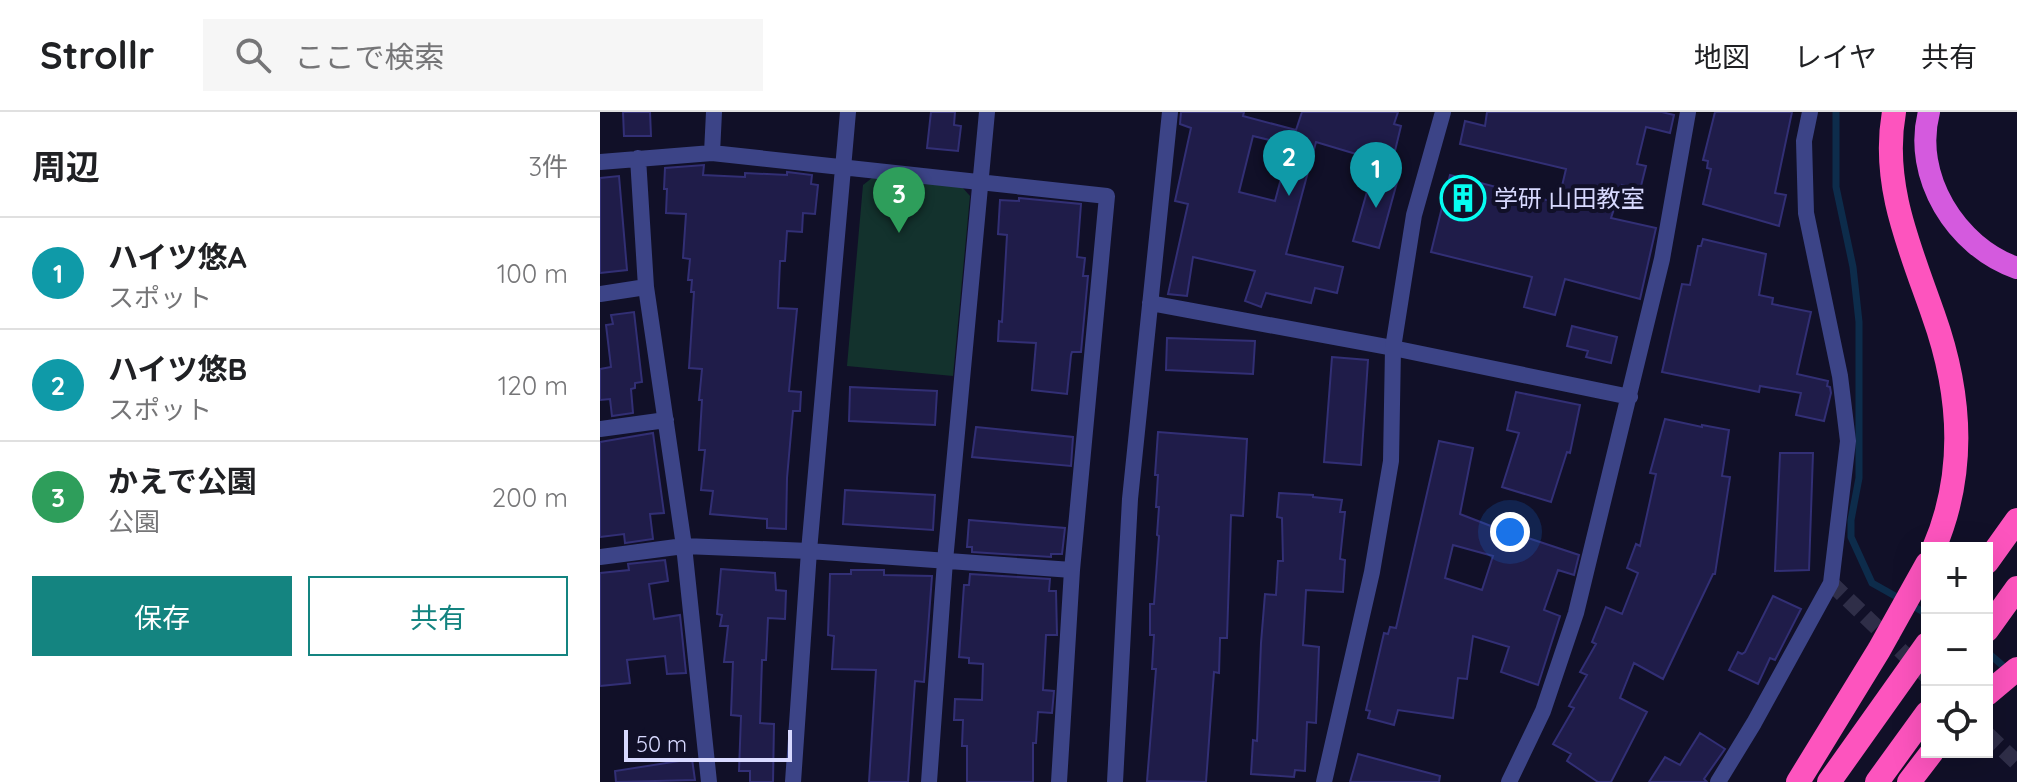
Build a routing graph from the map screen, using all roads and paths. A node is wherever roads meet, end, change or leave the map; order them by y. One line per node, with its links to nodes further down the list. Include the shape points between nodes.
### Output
1 (714, 112): 10 (street)
2 (848, 112): 13 (street)
3 (987, 112): 14 (street)
4 (1170, 112): 18 (street)
5 (1443, 112): 19 (street, via 1414,215)
6 (1688, 112): 20 (street)
7 (1810, 112): 46 (street, via 1804,141 1806,213 1848,441 1831,583)
8 (1894, 112): 24 (highway, via 1894,198 1955,395 1957,459)
9 (1929, 112): 15 (highway, via 1927,160 1948,216 1975,243)
10 (712, 153): 11 (street); 13 (street)
11 (638, 158): 12 (street); 16 (street)
12 (600, 162)
13 (844, 167): 14 (street); 26 (street)
14 (979, 182): 29 (street); 30 (street, via 1107,196)
15 (2017, 268)
16 (646, 287): 17 (street); 21 (street)
17 (600, 294)
18 (1150, 303): 19 (street); 43 (street, via 1130,499)
19 (1393, 348): 20 (street); 44 (street, via 1391,461 1372,572)
20 (1630, 397): 45 (street, via 1576,613 1543,711)
21 (666, 420): 22 (street); 25 (street)
22 (600, 429)
23 (2017, 520): 27 (highway)
24 (1937, 542)
25 (684, 546): 26 (street); 28 (street); 39 (street)
26 (809, 551): 29 (street); 40 (street)
27 (1993, 554)
28 (600, 557)
29 (945, 561): 30 (street); 41 (street)
30 (1072, 570): 42 (street)
31 (1921, 575): 47 (highway)
32 (2017, 588): 33 (highway)
33 (1993, 622)
34 (1921, 652): 48 (highway)
35 (2017, 669): 36 (highway)
36 (1993, 689)
37 (1921, 721): 49 (highway)
38 (1927, 758): 50 (highway)
39 (709, 782)
40 (793, 782)
41 (929, 782)
42 (1059, 782)
43 (1115, 782)
44 (1324, 782)
45 (1509, 782)
46 (1718, 782)
47 (1798, 782)
48 (1829, 782)
49 (1877, 782)
50 (1909, 782)

